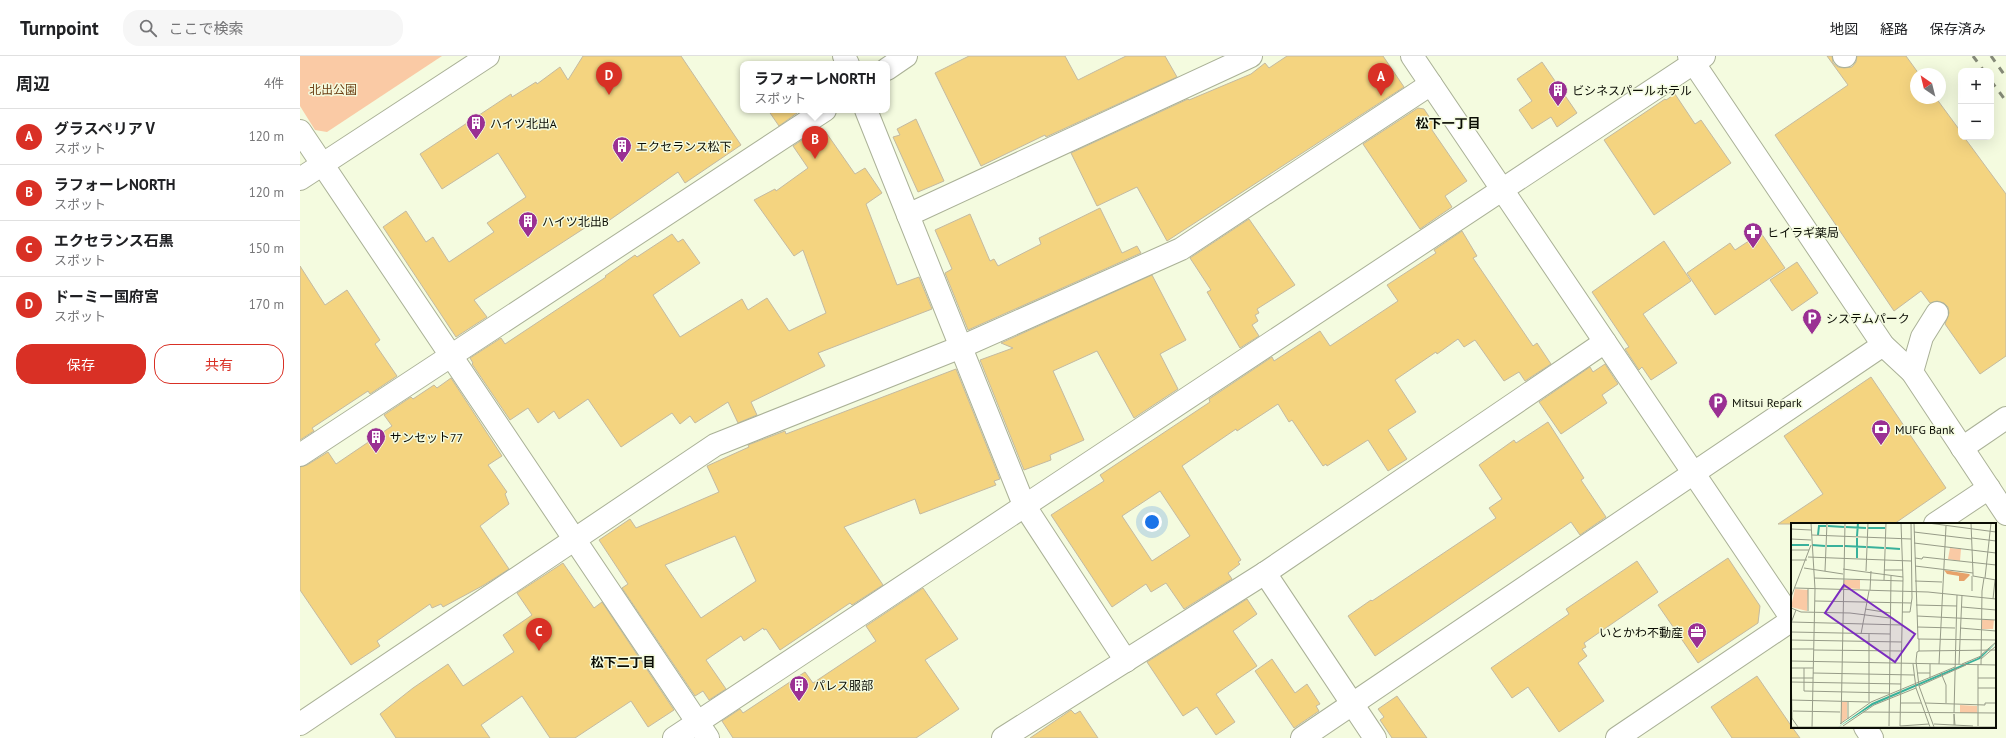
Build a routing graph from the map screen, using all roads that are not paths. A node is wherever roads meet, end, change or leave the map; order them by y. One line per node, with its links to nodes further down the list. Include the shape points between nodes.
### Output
1 (488, 56): 11 (street)
2 (906, 56): 6 (street)
3 (1251, 56): 14 (street)
4 (1412, 56): 7 (street)
5 (1696, 58): 13 (street); 17 (street)
6 (890, 67)
7 (1431, 84): 13 (street); 18 (street, via 1181,249)
8 (820, 113): 19 (street)
9 (867, 113): 14 (street)
10 (300, 131): 11 (street)
11 (322, 165): 12 (street); 19 (street)
12 (300, 179)
13 (1502, 190): 16 (street); 26 (street)
14 (908, 215): 18 (street)
15 (1937, 313): 20 (street, via 1922,337)
16 (1605, 342): 24 (street); 30 (street)
17 (1883, 345): 20 (street); 24 (street)
18 (961, 348): 26 (street); 29 (street, via 715,445)
19 (451, 356): 23 (street); 29 (street)
20 (1912, 372): 22 (street)
21 (2006, 418): 22 (street)
22 (1962, 448): 25 (street)
23 (300, 455)
24 (1694, 474): 31 (street); 34 (street)
25 (1989, 488): 27 (street); 28 (street)
26 (1024, 505): 33 (street); 37 (street)
27 (2006, 514)
28 (1936, 523)
29 (575, 539): 35 (street); 37 (street)
30 (1264, 573): 33 (street); 34 (street)
31 (1791, 619)
32 (1791, 621): 42 (street)
33 (1126, 661): 39 (street)
34 (1352, 704): 40 (street); 41 (street)
35 (300, 724)
36 (1866, 728): 43 (street)
37 (703, 730): 38 (street)
38 (674, 738)
39 (1003, 738)
40 (1302, 738)
41 (1375, 738)
42 (1617, 738)
43 (1872, 738)

